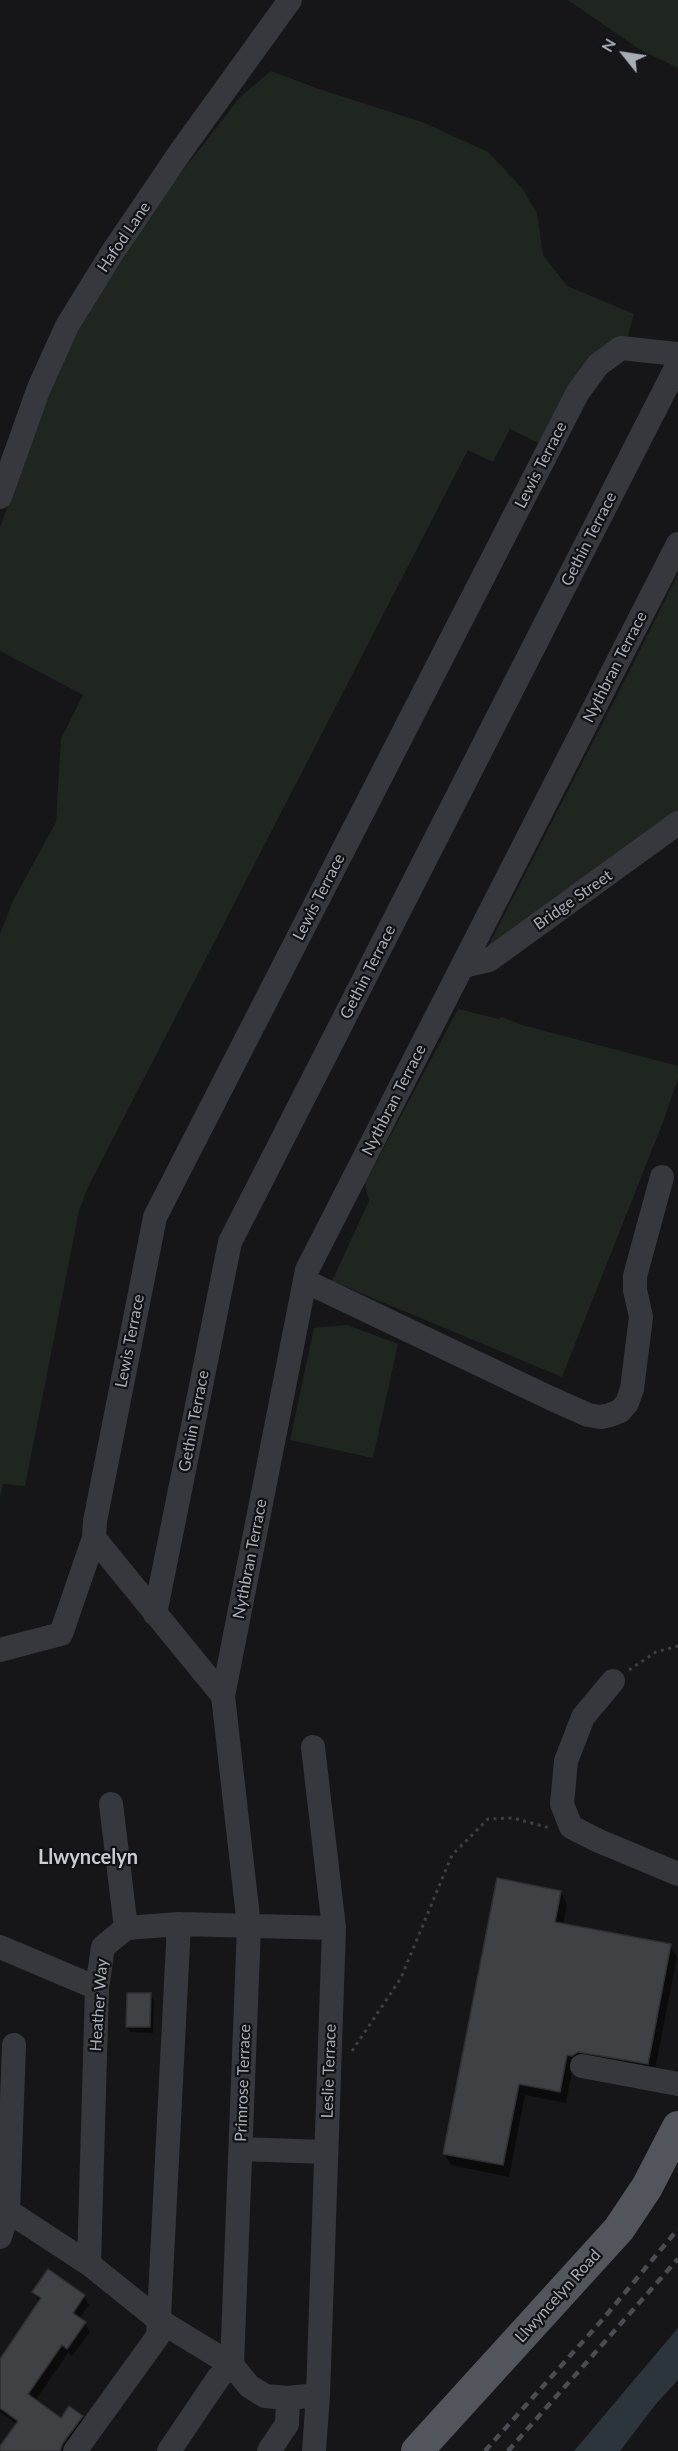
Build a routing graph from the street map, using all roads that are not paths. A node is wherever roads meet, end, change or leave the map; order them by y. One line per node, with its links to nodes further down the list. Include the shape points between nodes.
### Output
1 (290, 0): 4 (street, Hafod Lane, via 150,197 67,326 39,388)
2 (678, 354): 10 (street, Lewis Terrace, via 621,348 598,365 578,392 155,1217)
3 (678, 364): 11 (street, Gethin Terrace, via 230,1242)
4 (0, 497)
5 (678, 544): 7 (street, Nythbran Terrace)
6 (678, 824): 7 (street, Bridge Street, via 489,960)
7 (462, 966): 9 (street, Nythbran Terrace, via 307,1270)
8 (662, 1177): 9 (street, via 634,1276 641,1317 632,1389 620,1411 601,1417 550,1398)
9 (305, 1281): 14 (street, Nythbran Terrace)
10 (94, 1538): 11 (street); 12 (street, Lewis Terrace, via 61,1634)
11 (155, 1614): 14 (street)
12 (0, 1650)
13 (613, 1681): 17 (street, via 583,1717 566,1761 562,1804 571,1827)
14 (223, 1696): 19 (street, Primrose Terrace)
15 (313, 1747): 21 (street, Leslie Terrace)
16 (111, 1804): 20 (street)
17 (678, 1874)
18 (179, 1924): 19 (street); 20 (street); 33 (street)
19 (249, 1926): 21 (street); 28 (street, Primrose Terrace)
20 (126, 1928): 23 (street, Heather Way, via 103,1947)
21 (334, 1928): 29 (street, Leslie Terrace)
22 (0, 1947): 23 (street)
23 (98, 1988): 32 (street, Heather Way)
24 (14, 2045): 30 (street)
25 (582, 2067): 26 (street)
26 (678, 2084)
27 (678, 2127): 41 (main road, Llwyncelyn Road, via 647,2187 619,2229)
28 (241, 2149): 29 (street); 34 (street, Primrose Terrace)
29 (326, 2152): 35 (street, Leslie Terrace)
30 (8, 2211): 31 (street); 32 (street)
31 (0, 2237)
32 (89, 2264): 33 (street)
33 (160, 2321): 34 (street); 37 (street, via 158,2336)
34 (232, 2364): 36 (street, via 249,2386 265,2396); 38 (street)
35 (318, 2395): 36 (street); 40 (street, Leslie Terrace)
36 (288, 2398): 39 (street, via 287,2424)
37 (75, 2451)
38 (169, 2451)
39 (269, 2451)
40 (314, 2451)
41 (417, 2451)

